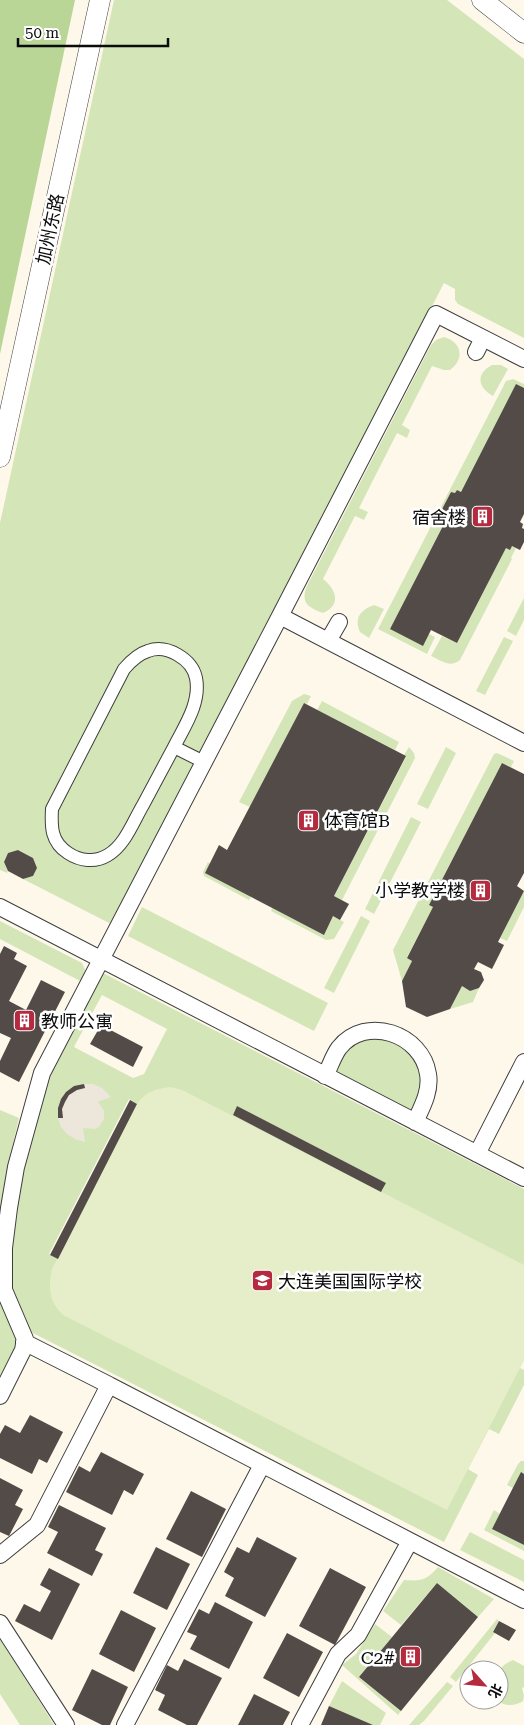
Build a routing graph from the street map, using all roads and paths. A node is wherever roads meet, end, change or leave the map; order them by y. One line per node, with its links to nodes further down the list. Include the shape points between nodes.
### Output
1 (100, 0): 5 (street, 加州东路)
2 (482, 0): 3 (street)
3 (524, 33)
4 (524, 359): 6 (street, via 480,345 436,314)
5 (0, 458)
6 (280, 616): 8 (street); 11 (street)
7 (339, 622): 8 (street)
8 (328, 641): 9 (street)
9 (524, 743)
10 (174, 747): 10 (street, via 194,707 196,679 183,658 156,649 131,661 124,669 52,809 55,841 65,851 83,860 93,861 110,854 125,838); 11 (street)
11 (204, 762): 13 (street)
12 (0, 907): 13 (street)
13 (101, 960): 15 (street); 19 (street, via 42,1073 16,1167 4,1248 4,1290)
14 (524, 1062): 17 (street)
15 (325, 1076): 16 (street); 16 (street, via 339,1048 352,1037 384,1031 401,1036 424,1059 429,1075 428,1091)
16 (415, 1122): 17 (street)
17 (477, 1154): 18 (street)
18 (524, 1178)
19 (24, 1342): 20 (street); 21 (street)
20 (109, 1385): 22 (street); 24 (street, via 37,1524)
21 (0, 1396)
22 (262, 1465): 23 (street); 28 (street)
23 (410, 1541): 25 (street); 29 (street, via 358,1634 338,1654)
24 (0, 1554)
25 (524, 1600)
26 (0, 1623): 27 (street)
27 (66, 1725)
28 (125, 1725)
29 (300, 1725)

